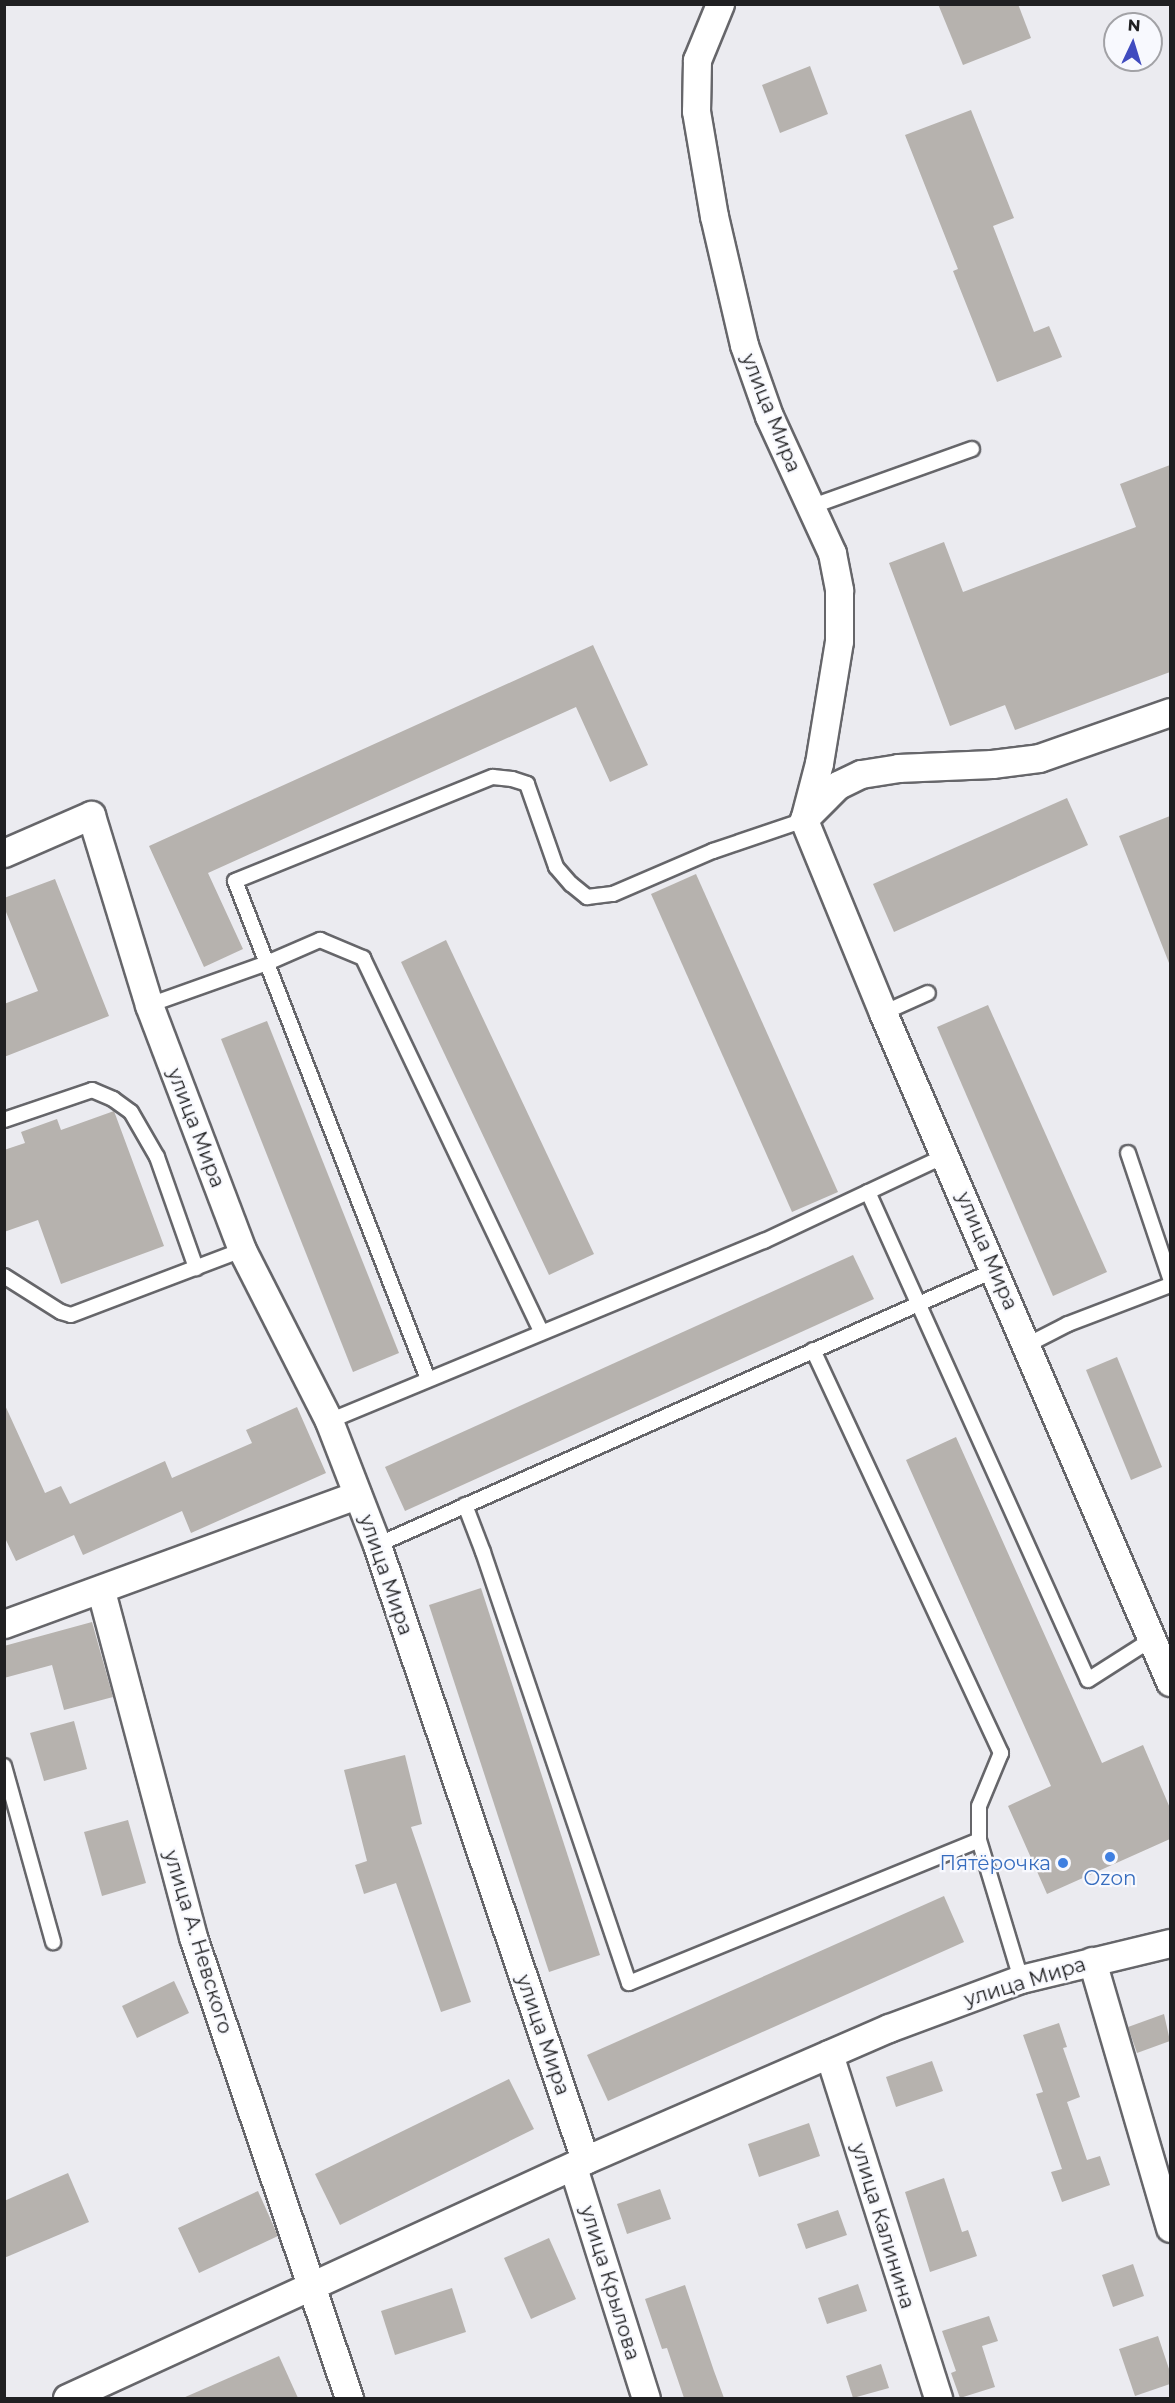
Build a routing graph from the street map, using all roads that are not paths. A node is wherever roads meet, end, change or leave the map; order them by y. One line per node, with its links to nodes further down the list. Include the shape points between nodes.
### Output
1 (720, 4): 3 (street, улица Мира, via 697,60 696,111 714,216 744,345 769,416)
2 (972, 449): 3 (lane)
3 (810, 507): 5 (street, улица Мира, via 832,553 839,590 839,641 819,763)
4 (1170, 712): 5 (street, via 1039,758 861,774 838,785)
5 (804, 820): 7 (lane, via 713,851 613,894 587,897 556,867 527,784 493,777 235,881); 10 (street, улица Мира)
6 (4, 853): 9 (street, улица Мира, via 91,814)
7 (267, 963): 9 (lane); 22 (lane, via 320,940 363,958); 25 (lane)
8 (928, 993): 10 (lane)
9 (149, 1005): 15 (street, улица Мира)
10 (883, 1013): 13 (street, улица Мира)
11 (4, 1120): 16 (lane, via 92,1090 131,1112 157,1157)
12 (1128, 1153): 19 (lane)
13 (947, 1155): 14 (lane); 17 (street, улица Мира)
14 (868, 1192): 21 (lane); 22 (lane, via 764,1241)
15 (242, 1250): 16 (lane); 26 (street, улица Мира)
16 (196, 1268): 18 (lane, via 70,1315)
17 (995, 1270): 21 (lane); 23 (street, улица Мира)
18 (4, 1276)
19 (1170, 1278)
20 (1170, 1285): 23 (lane, via 1068,1324)
21 (918, 1303): 24 (lane); 32 (lane, via 1088,1680)
22 (541, 1331): 25 (lane)
23 (1027, 1345): 32 (street, улица Мира)
24 (813, 1350): 28 (lane); 35 (lane, via 1001,1753 978,1806)
25 (428, 1379): 26 (lane)
26 (329, 1421): 27 (street, улица Мира)
27 (357, 1495): 29 (street, улица Мира); 30 (street)
28 (465, 1505): 29 (lane); 35 (lane, via 629,1983)
29 (377, 1545): 41 (street, улица Мира)
30 (100, 1591): 31 (street); 43 (street, улица А. Невского, via 193,1937)
31 (4, 1624)
32 (1152, 1639): 33 (street, улица Мира)
33 (1170, 1682)
34 (4, 1766): 36 (lane)
35 (979, 1840): 39 (lane)
36 (53, 1942)
37 (1170, 1943): 38 (street, улица Мира)
38 (1092, 1961): 39 (street, улица Мира); 42 (street)
39 (1021, 1978): 40 (street, улица Мира)
40 (829, 2054): 41 (street, улица Мира); 47 (street, улица Калинина)
41 (579, 2163): 43 (street, улица Мира); 46 (street, улица Крылова)
42 (1170, 2228)
43 (313, 2287): 44 (street, улица Мира); 45 (street, улица А. Невского)
44 (78, 2396)
45 (350, 2398)
46 (646, 2398)
47 (938, 2398)

